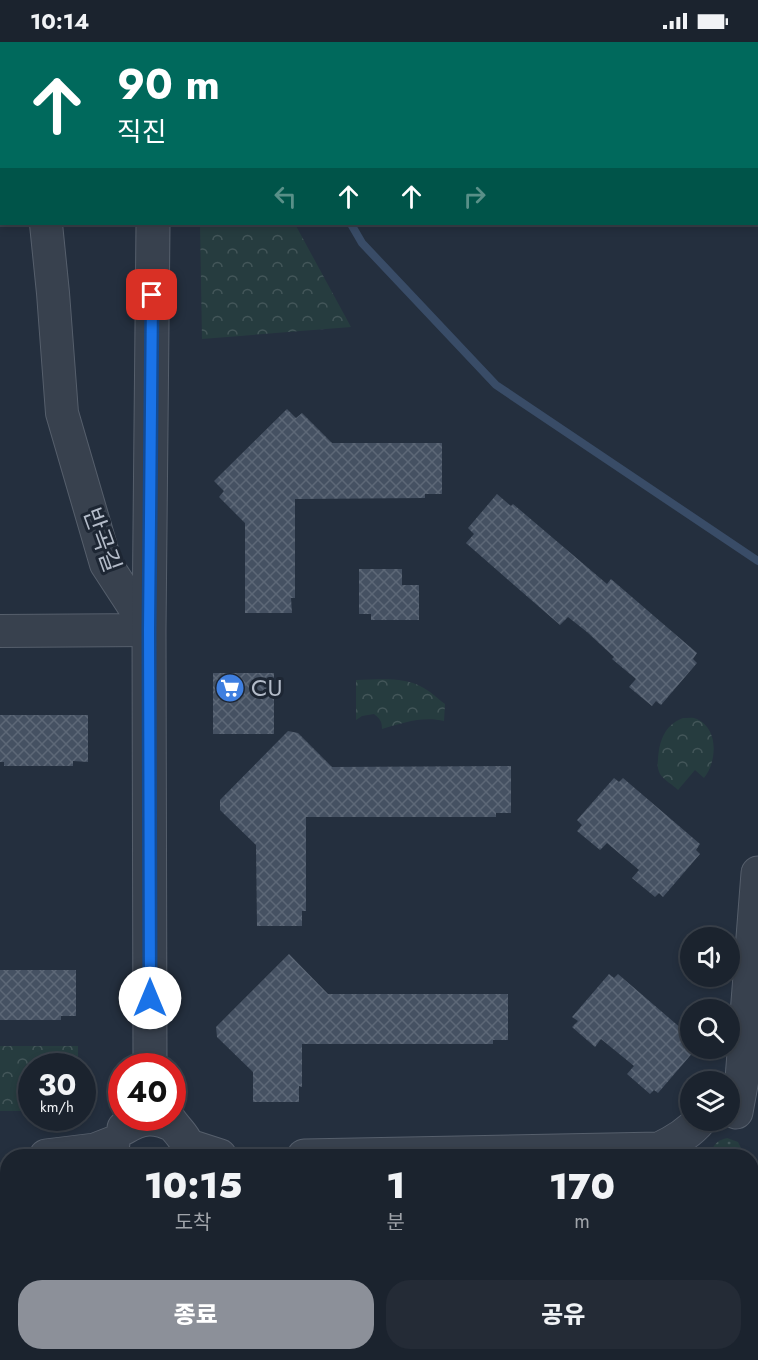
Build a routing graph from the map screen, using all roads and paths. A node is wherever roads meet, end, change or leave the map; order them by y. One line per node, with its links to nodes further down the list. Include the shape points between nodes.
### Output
1 (46, 225): 3 (street, 반곡길, via 62,413 106,564)
2 (153, 225): 3 (street)
3 (149, 630): 4 (street); 6 (street)
4 (0, 631)
5 (758, 873): 7 (street, via 742,1079)
6 (150, 1053)
7 (745, 1117)
8 (119, 1136): 9 (street, via 135,1121 148,1118 161,1120); 11 (street)
9 (180, 1136): 12 (street)
10 (681, 1142): 13 (street)
11 (97, 1149)
12 (206, 1149)
13 (492, 1149)

